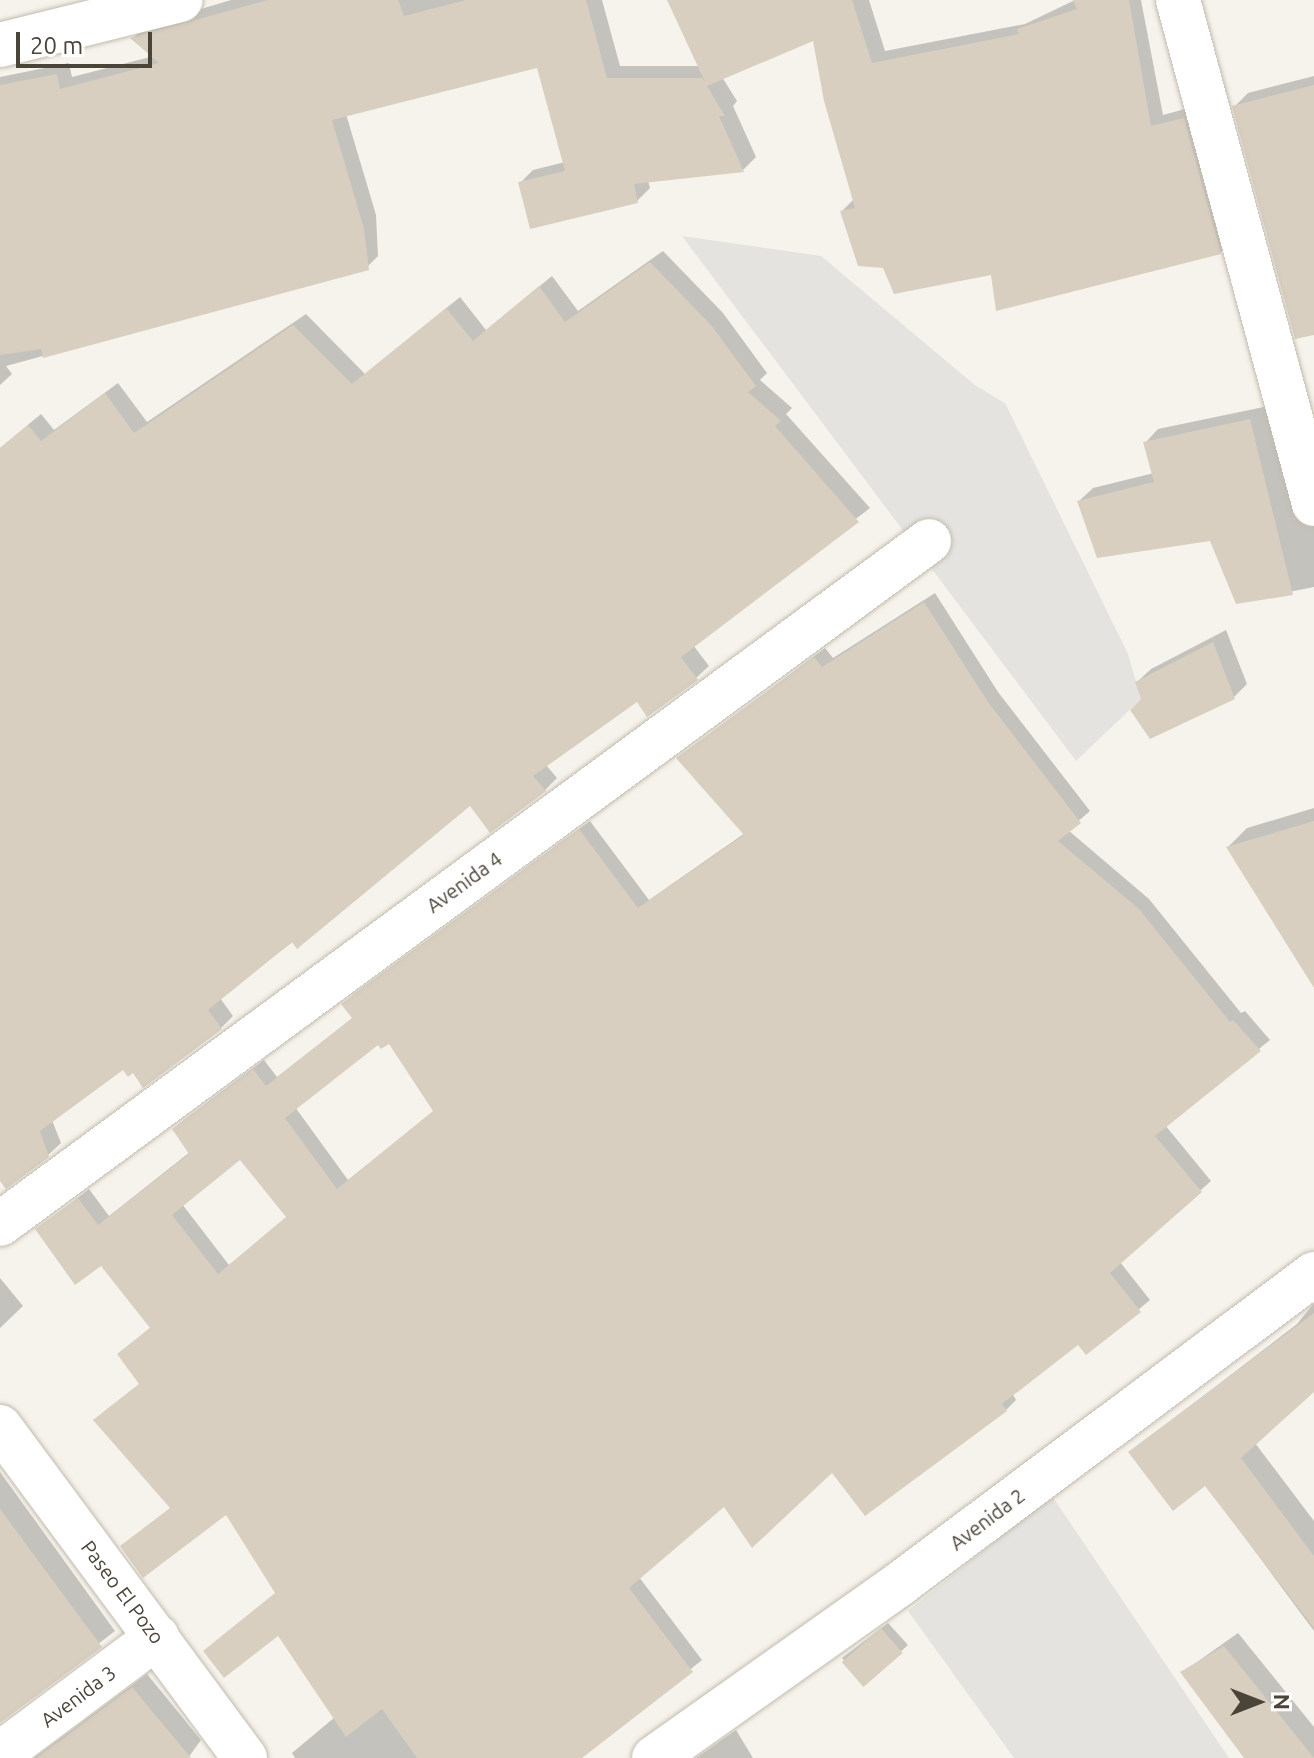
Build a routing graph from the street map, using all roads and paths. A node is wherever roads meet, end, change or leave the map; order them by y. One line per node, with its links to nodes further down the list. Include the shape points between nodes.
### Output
1 (180, 0): 3 (street)
2 (1178, 0): 4 (street)
3 (0, 45)
4 (1314, 504)
5 (929, 541): 6 (street, Avenida 4)
6 (0, 1224)
7 (1314, 1274): 12 (street, Avenida 2, via 901,1583)
8 (0, 1427): 9 (street, Paseo El Pozo)
9 (157, 1637): 10 (street, Avenida 3); 11 (street, Paseo El Pozo)
10 (0, 1754)
11 (245, 1758)
12 (654, 1758)

